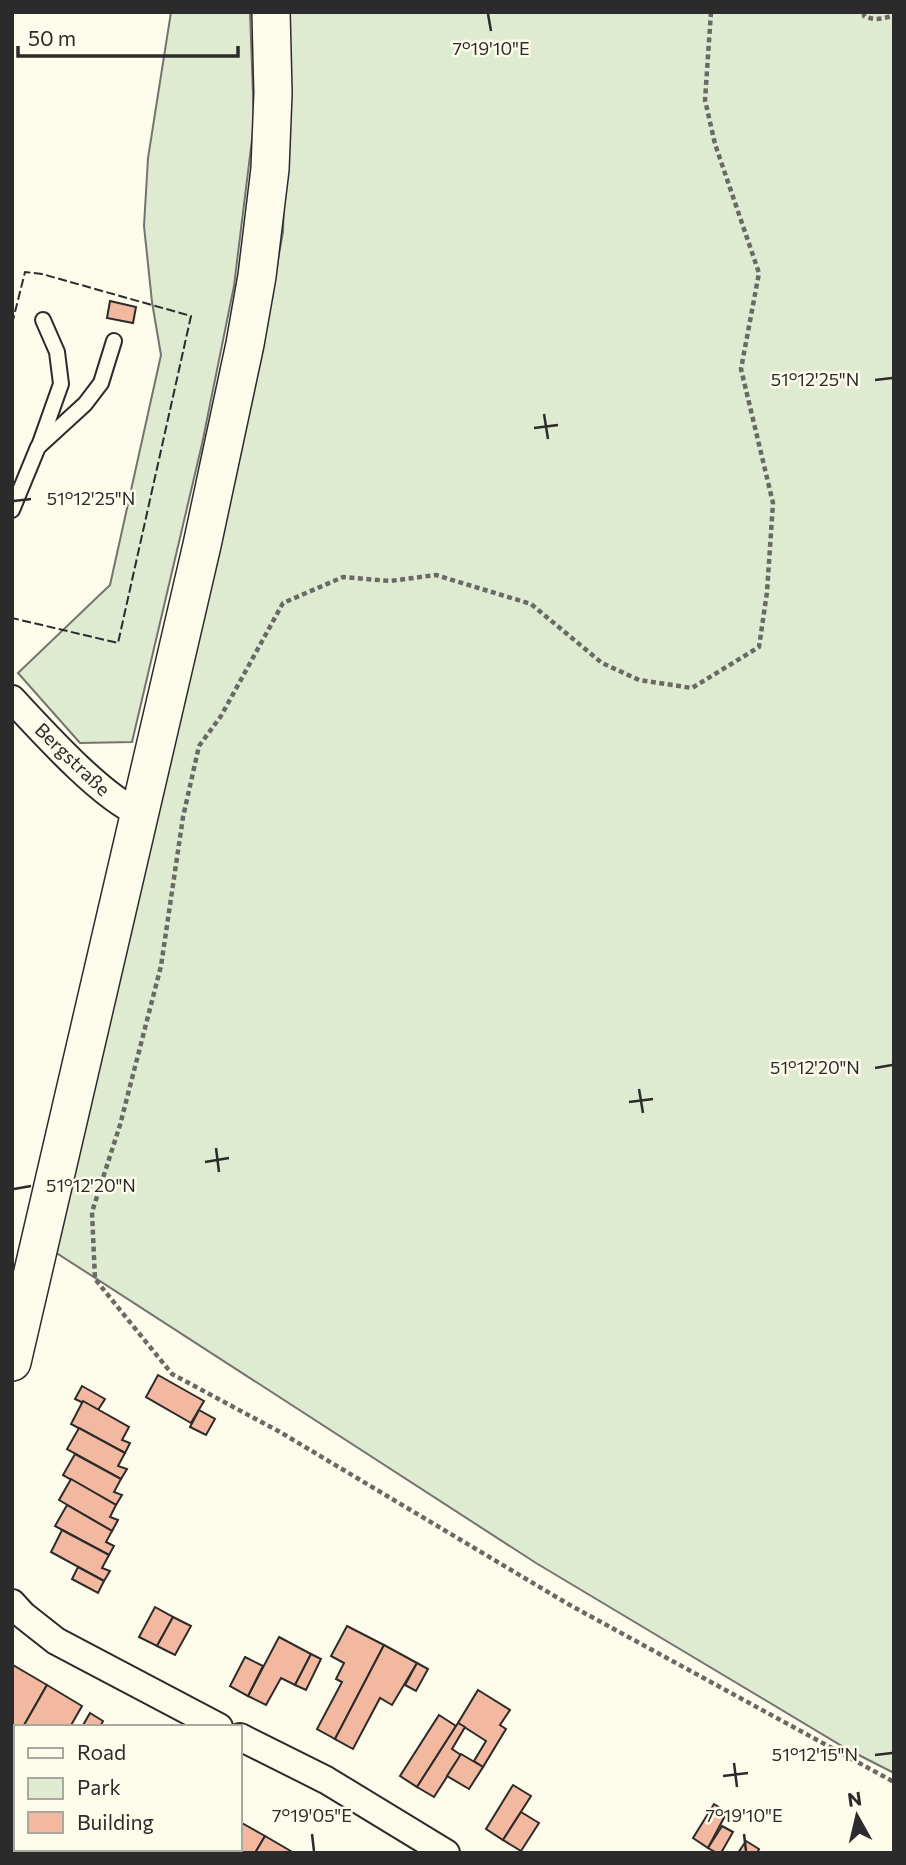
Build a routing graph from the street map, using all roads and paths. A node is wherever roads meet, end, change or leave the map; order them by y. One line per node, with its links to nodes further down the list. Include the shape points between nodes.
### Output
1 (271, 12): 10 (main road, via 272,134 257,276 222,456)
2 (711, 12): 15 (path, via 705,100 715,144 759,273 741,369 773,503 759,647 692,688 639,680 601,663 531,604 436,575 390,581 343,578 283,603 221,716 199,746 183,817 161,966 92,1212 95,1279 172,1374 280,1432 568,1604)
3 (864, 12): 4 (path, via 870,19)
4 (894, 15)
5 (43, 320): 7 (lane, via 57,352 61,384)
6 (114, 341): 7 (lane, via 101,383)
7 (38, 447): 8 (lane)
8 (12, 510)
9 (12, 698): 10 (street, Bergstraße, via 99,785)
10 (139, 813): 11 (main road)
11 (12, 1362)
12 (12, 1603): 13 (street, via 56,1641)
13 (215, 1725)
14 (242, 1738): 16 (street, via 326,1780)
15 (894, 1782)
16 (446, 1853)

